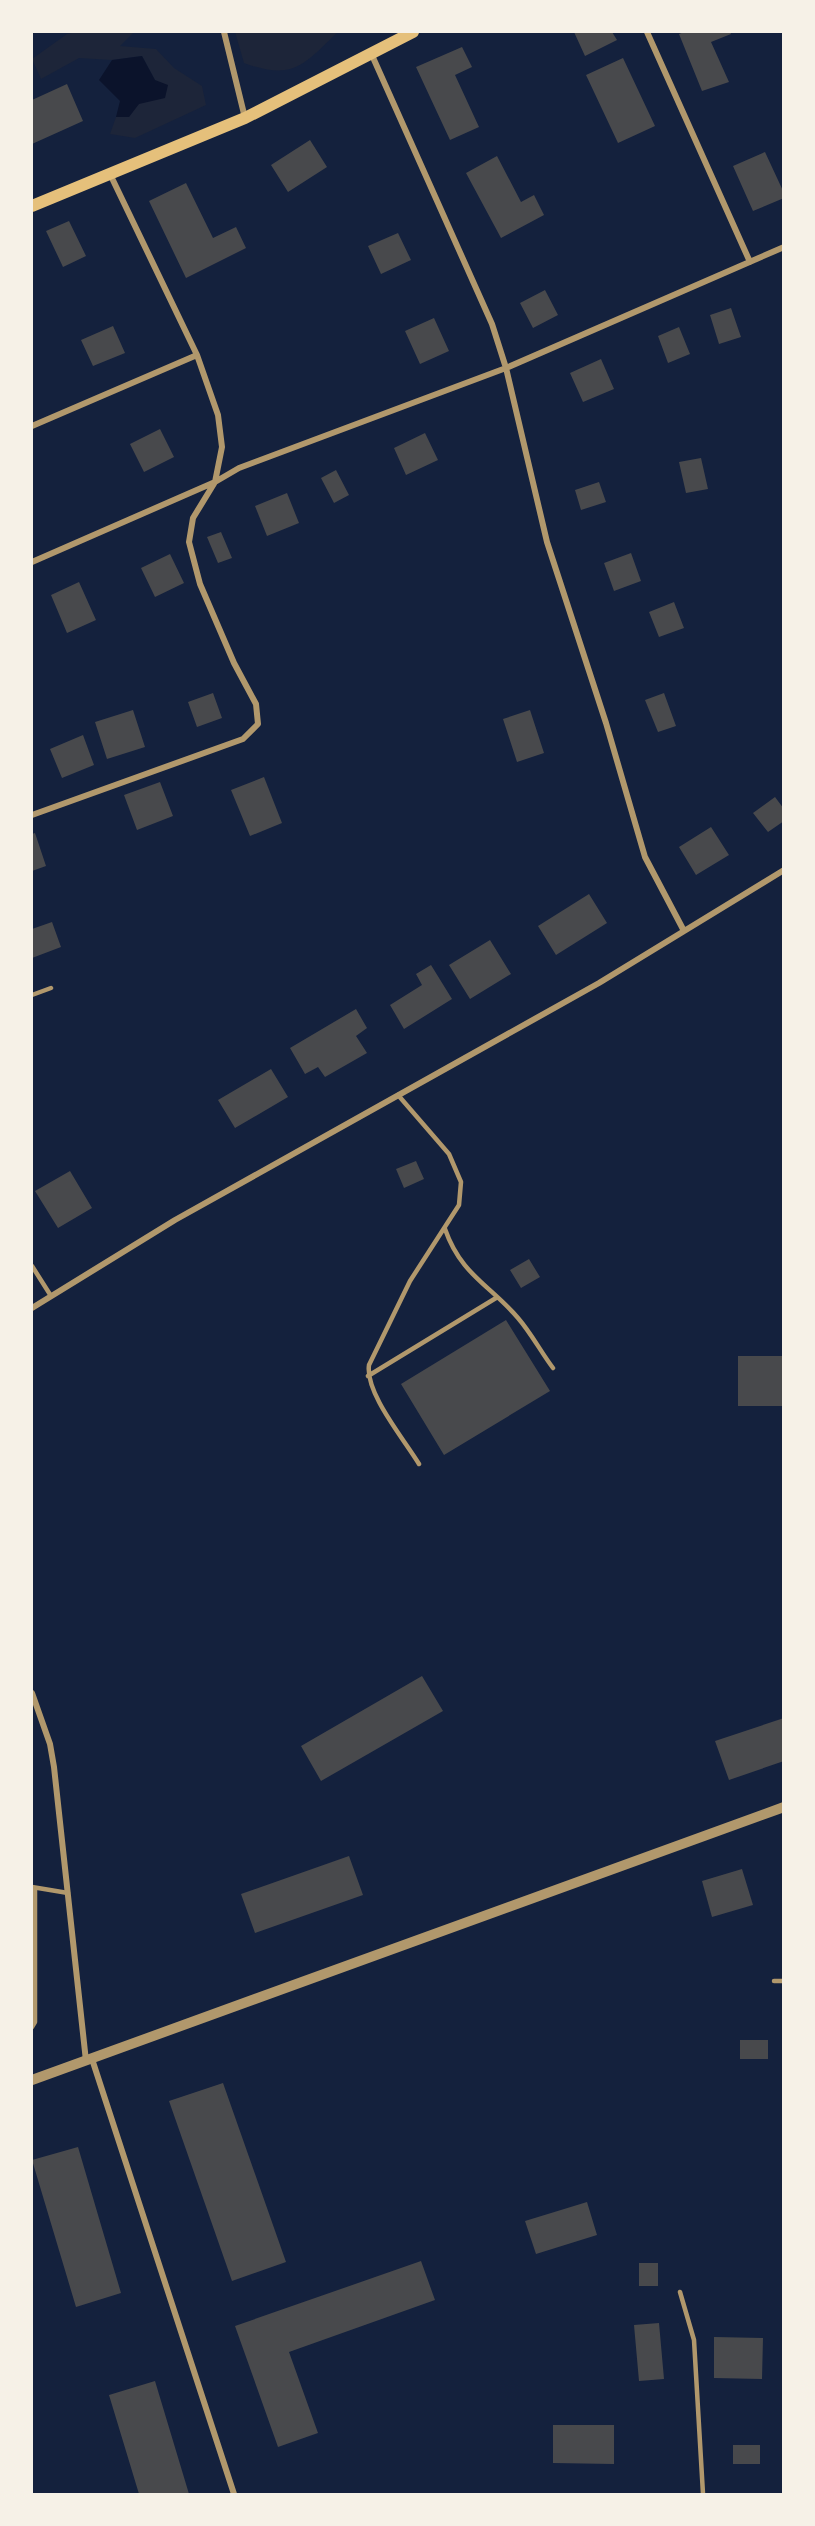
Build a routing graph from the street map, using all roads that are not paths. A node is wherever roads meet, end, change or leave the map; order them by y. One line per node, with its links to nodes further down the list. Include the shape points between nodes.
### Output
1 (224, 32): 5 (street)
2 (413, 32): 4 (main road)
3 (647, 32): 9 (street)
4 (372, 53): 5 (main road); 11 (street, via 492,324)
5 (246, 118): 6 (main road)
6 (110, 173): 7 (main road); 10 (street)
7 (32, 206)
8 (783, 247): 9 (street)
9 (750, 262): 11 (street)
10 (197, 355): 12 (street); 13 (street, via 218,415 222,447)
11 (506, 368): 13 (street, via 239,468); 17 (street, via 547,542 645,857)
12 (32, 426)
13 (215, 482): 14 (street); 15 (street, via 193,518 189,542 200,584 256,704 258,724 243,739)
14 (32, 562)
15 (32, 815)
16 (783, 870): 17 (street)
17 (684, 931): 20 (street)
18 (51, 988): 19 (lane)
19 (32, 995)
20 (398, 1095): 21 (lane, via 449,1154 461,1182 459,1205); 23 (street, via 175,1220)
21 (446, 1229): 24 (lane, via 452,1250); 27 (lane, via 410,1281 369,1365)
22 (32, 1266): 23 (lane)
23 (51, 1296): 25 (street)
24 (496, 1298): 26 (lane, via 518,1317); 27 (lane)
25 (32, 1308)
26 (553, 1368)
27 (368, 1376): 28 (lane)
28 (419, 1464)
29 (32, 1693): 32 (street, via 52,1755)
30 (783, 1807): 36 (street)
31 (33, 1887): 32 (lane); 35 (lane)
32 (68, 1893): 36 (street)
33 (774, 1981): 34 (lane)
34 (783, 1981)
35 (32, 2027)
36 (89, 2060): 37 (street); 39 (street)
37 (32, 2080)
38 (680, 2292): 40 (lane, via 694,2340)
39 (234, 2494)
40 (703, 2494)

